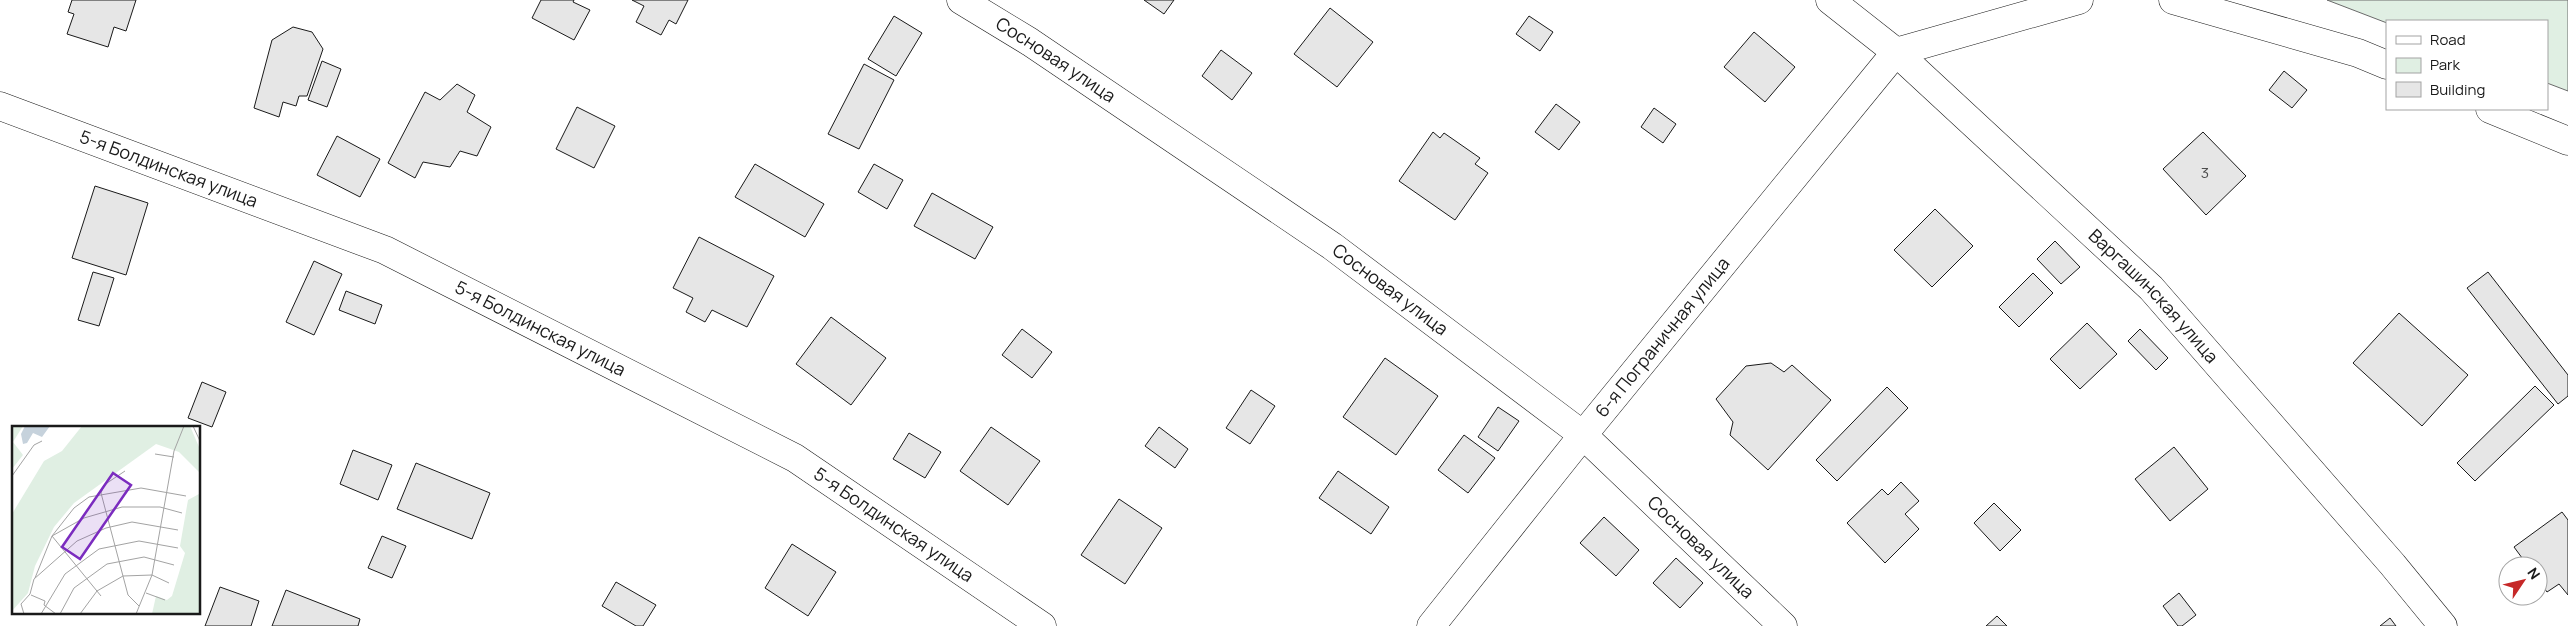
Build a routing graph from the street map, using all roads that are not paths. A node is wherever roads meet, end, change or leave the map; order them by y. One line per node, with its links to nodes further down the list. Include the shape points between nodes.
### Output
1 (961, 0): 10 (street, Сосновая улица, via 1030,42 1332,246)
2 (1830, 0): 5 (street, Варгашинская улица)
3 (2080, 0): 5 (street)
4 (2173, 0): 6 (street, via 2358,53)
5 (1896, 52): 10 (street, 6-я Пограничная улица); 14 (street, Варгашинская улица, via 2151,288)
6 (2386, 65)
7 (0, 106): 11 (street, 5-я Болдинская улица, via 385,250 795,458)
8 (2492, 110): 9 (street)
9 (2568, 141)
10 (1583, 435): 12 (street, 6-я Пограничная улица); 13 (street, Сосновая улица)
11 (1042, 626)
12 (1431, 626)
13 (1782, 626)
14 (2443, 626)

